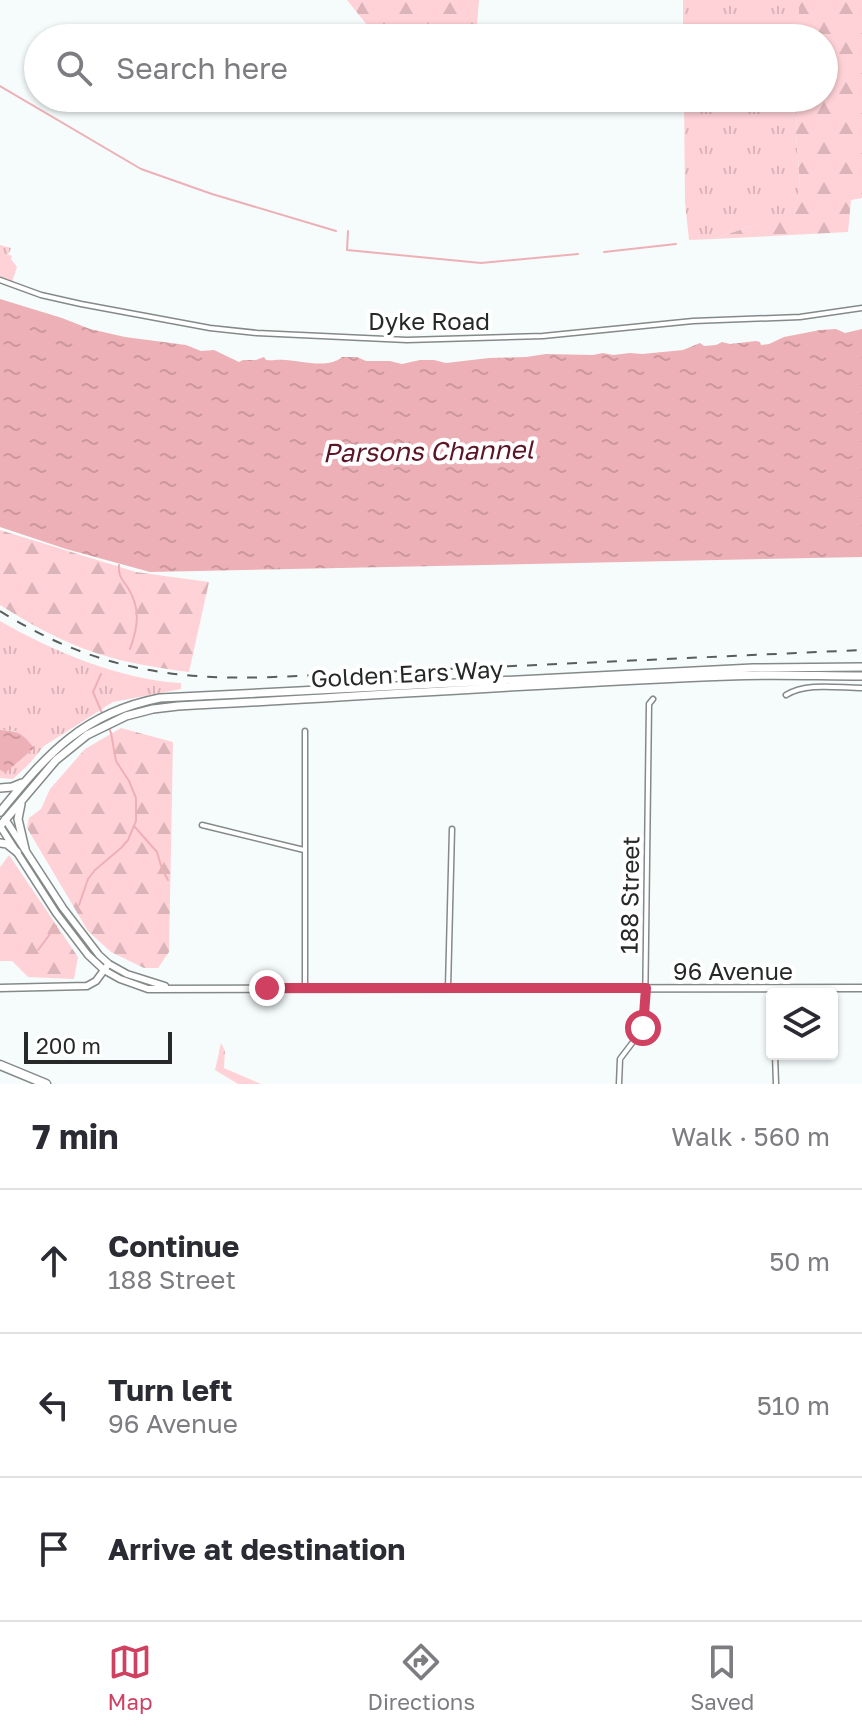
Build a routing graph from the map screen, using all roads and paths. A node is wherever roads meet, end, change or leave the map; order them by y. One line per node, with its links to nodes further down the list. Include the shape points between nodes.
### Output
1 (0, 280): 2 (street, Dyke Road, via 41,295 210,328 407,340 543,336)
2 (862, 308)
3 (862, 667): 9 (main road, Golden Ears Way, via 177,697 130,705 99,718)
4 (862, 676): 9 (main road, Golden Ears Way, via 651,680 178,706 143,711)
5 (862, 688): 6 (street, via 804,688)
6 (786, 695)
7 (653, 699): 23 (street, 188 Street)
8 (305, 731): 18 (street)
9 (75, 738): 10 (main road, Golden Ears Way, via 50,754); 12 (main road, Golden Ears Way)
10 (25, 783): 11 (main road); 13 (main road, Golden Ears Way)
11 (0, 788)
12 (23, 799): 13 (main road, Golden Ears Way); 17 (main road, via 18,819)
13 (1, 818): 17 (main road)
14 (202, 825): 18 (street)
15 (452, 829): 22 (street)
16 (0, 843): 17 (main road)
17 (21, 850): 19 (main road)
18 (304, 850): 20 (street)
19 (106, 967): 20 (main road, 96 Avenue, via 172,989); 21 (main road, via 87,986)
20 (305, 987): 22 (main road, 96 Avenue)
21 (0, 988)
22 (448, 988): 23 (main road, 96 Avenue)
23 (646, 988): 26 (main road, 96 Avenue); 30 (street, 188 Street, via 644,1026 621,1056)
24 (862, 988): 25 (main road, 96 Avenue)
25 (838, 989)
26 (766, 991)
27 (775, 1060): 31 (street)
28 (0, 1065): 29 (highway)
29 (46, 1084)
30 (619, 1084)
31 (776, 1084)

